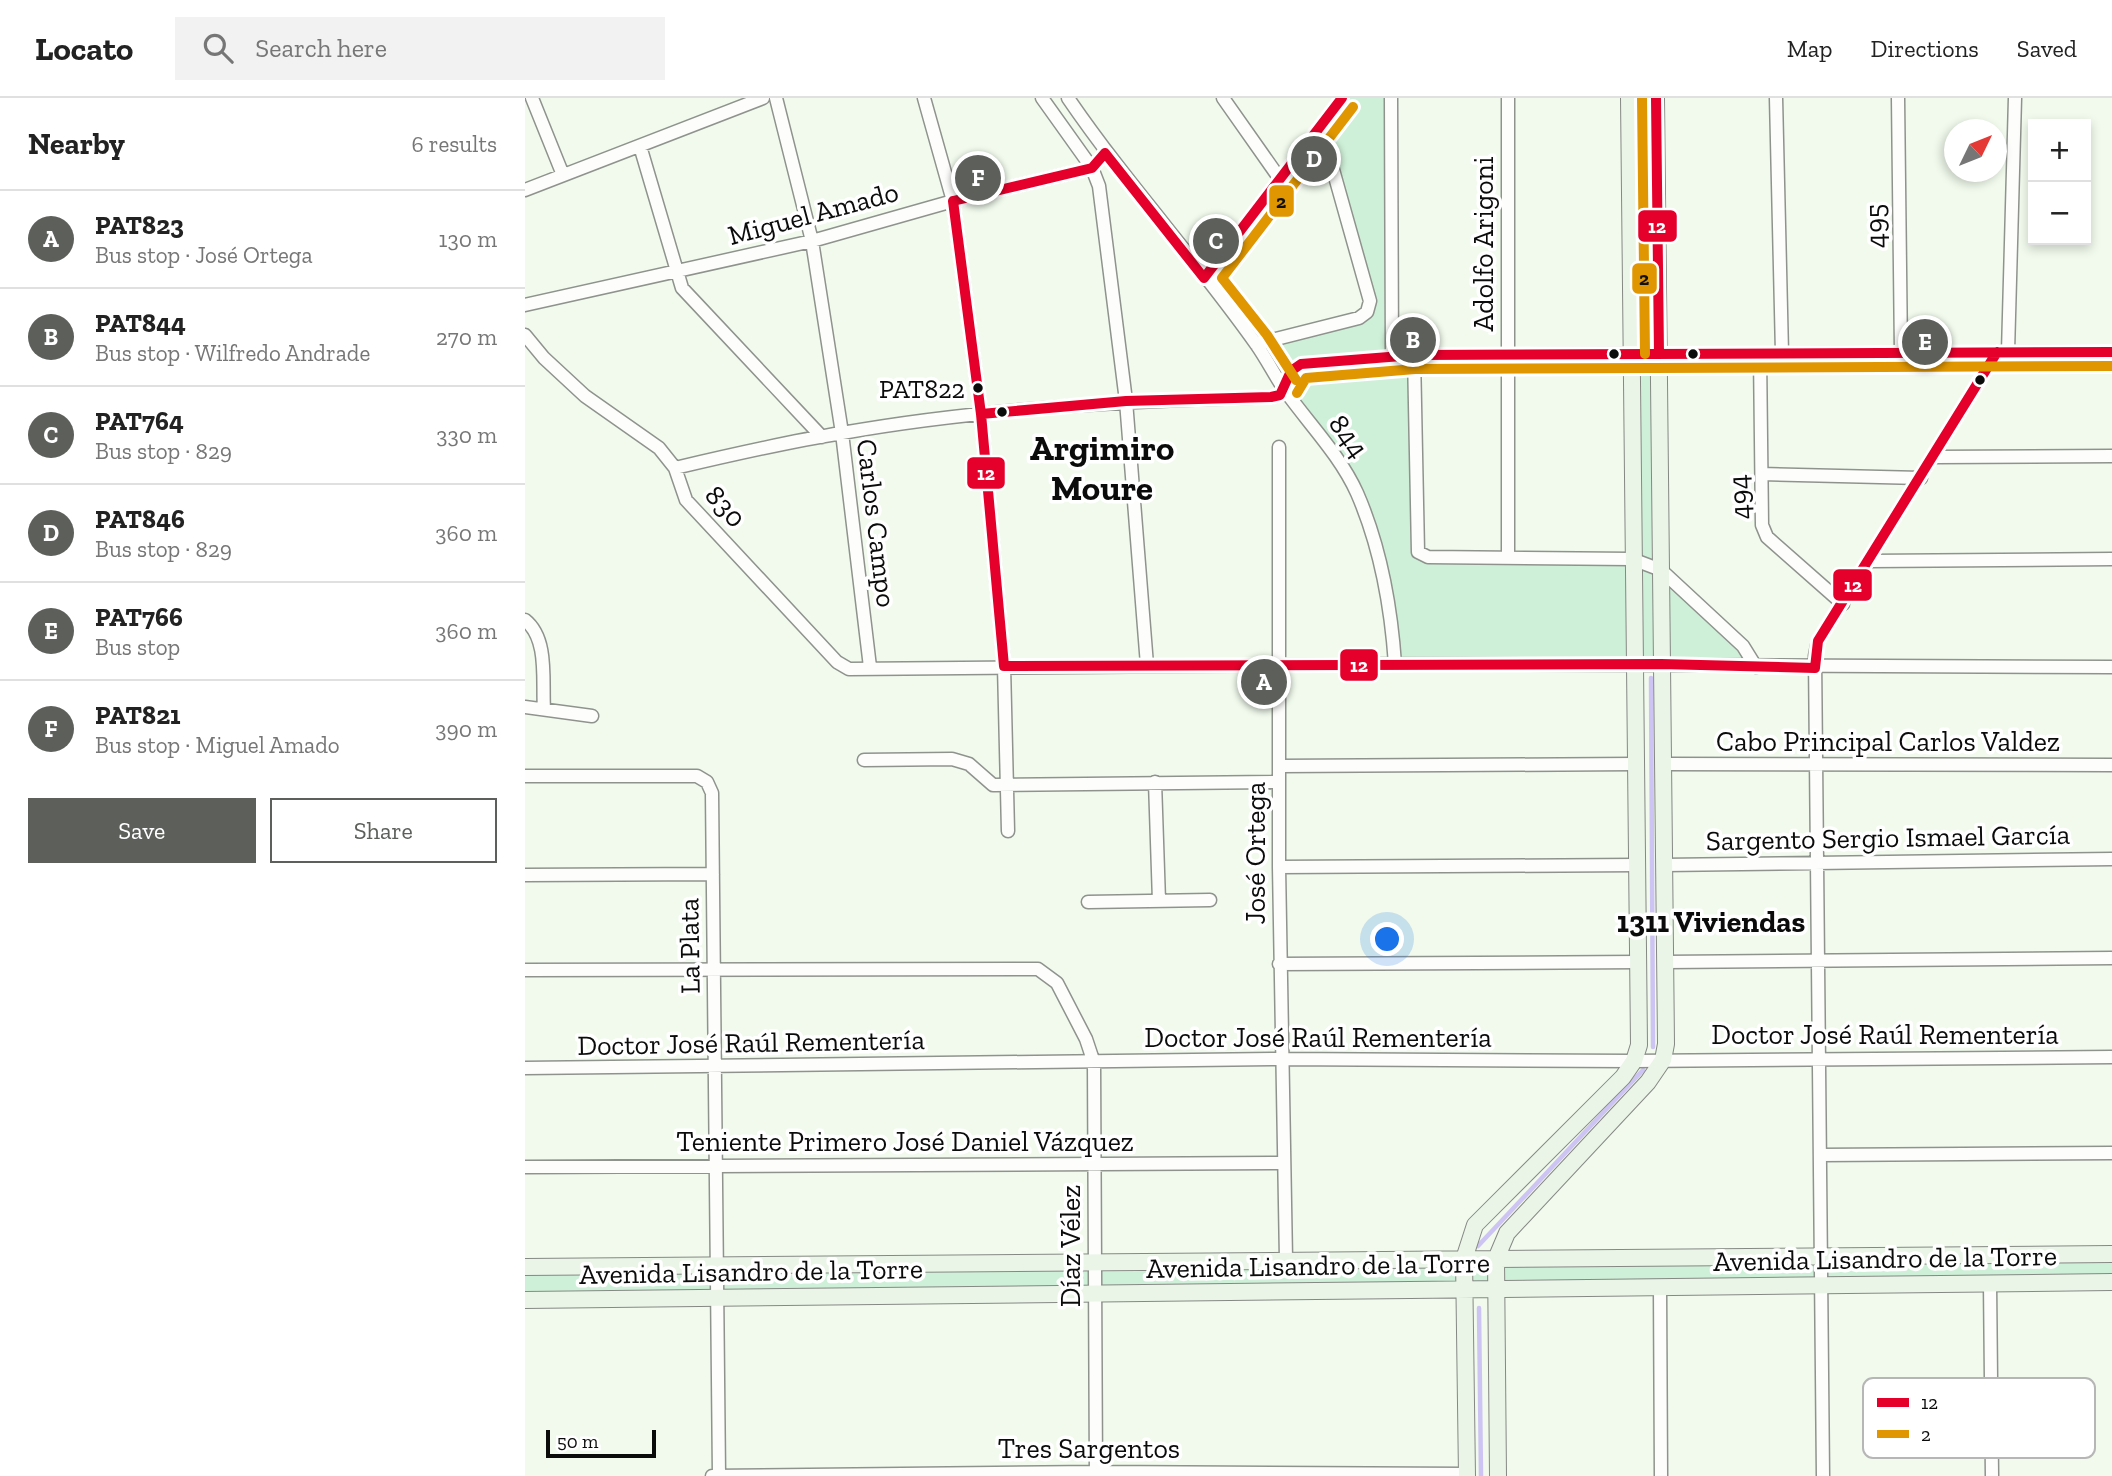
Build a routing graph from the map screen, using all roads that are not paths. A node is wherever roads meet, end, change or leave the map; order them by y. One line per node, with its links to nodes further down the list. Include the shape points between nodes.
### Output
1 (532, 98): 20 (street)
2 (763, 98): 17 (street)
3 (776, 98): 24 (street, Carlos Campo)
4 (924, 98): 23 (street)
5 (1042, 98): 19 (street)
6 (1068, 98): 18 (street, 844)
7 (1223, 98): 21 (street)
8 (1342, 98): 16 (street)
9 (1391, 98): 39 (street)
10 (1508, 98): 38 (street, Adolfo Arigoni)
11 (1629, 98): 33 (main road)
12 (1656, 98): 34 (main road)
13 (1776, 98): 36 (street)
14 (1898, 98): 32 (street, 495)
15 (2015, 98): 30 (street)
16 (1321, 127): 21 (street); 29 (street, via 1370,302 1359,318)
17 (640, 146): 20 (street); 25 (street)
18 (1105, 153): 19 (street); 26 (street, 844)
19 (1092, 167): 23 (street, Miguel Amado); 41 (street, via 1099,186)
20 (563, 175): 22 (street)
21 (1280, 180): 26 (street)
22 (525, 190)
23 (953, 201): 24 (street, Miguel Amado); 42 (street)
24 (812, 241): 25 (street, Miguel Amado); 43 (street, Carlos Campo)
25 (677, 273): 27 (street, Miguel Amado); 44 (street, via 682,288)
26 (1204, 278): 29 (street, 844)
27 (525, 305)
28 (525, 335): 48 (street, 830, via 585,396 659,448)
29 (1256, 344): 40 (street, 844)
30 (2002, 352): 31 (street); 32 (street); 47 (street)
31 (2112, 352)
32 (1901, 353): 36 (street)
33 (1630, 354): 34 (street); 38 (street); 52 (main road)
34 (1659, 354): 35 (street); 55 (main road)
35 (1760, 354): 36 (street); 49 (street, 494)
36 (1782, 354)
37 (1415, 355): 38 (street); 39 (street); 51 (street, via 1418,552 1428,557)
38 (1507, 356): 51 (street, Adolfo Arigoni)
39 (1392, 359): 40 (street, via 1301,364 1291,371)
40 (1284, 388): 41 (street, via 1271,397); 58 (street, 844, via 1341,464 1357,494 1391,603)
41 (1126, 401): 42 (street); 61 (street)
42 (981, 414): 43 (street); 62 (street)
43 (842, 433): 44 (street); 64 (street, Carlos Campo)
44 (822, 437): 48 (street)
45 (1279, 447): 63 (street, José Ortega)
46 (2112, 456): 47 (street)
47 (1935, 457): 50 (street)
48 (675, 468): 64 (street, 830, via 686,500 837,662 849,669)
49 (1762, 474): 50 (street); 56 (street, 494, via 1762,525 1767,537)
50 (1921, 478): 54 (street)
51 (1509, 558): 52 (street)
52 (1632, 559): 55 (street); 59 (main road)
53 (2112, 559): 54 (street)
54 (1870, 561): 56 (street)
55 (1661, 570): 60 (main road); 65 (street, via 1743,646)
56 (1843, 604): 67 (street, via 1818,641)
57 (525, 620): 69 (street, via 540,640)
58 (1395, 664): 59 (street, 830); 63 (street, 830)
59 (1635, 664): 60 (street, 830); 72 (main road)
60 (1661, 664): 65 (street, 830); 73 (main road)
61 (1147, 665): 62 (street, 830); 63 (street, 830)
62 (1004, 666): 64 (street, 830); 80 (street)
63 (1278, 666): 75 (street, José Ortega)
64 (870, 667)
65 (1756, 667): 67 (street, 830)
66 (2112, 667): 67 (street, 830)
67 (1815, 668): 76 (street)
68 (525, 707): 69 (street)
69 (544, 709): 70 (street)
70 (592, 716)
71 (864, 760): 80 (street, via 952,759 969,764 993,785)
72 (1635, 764): 75 (street); 85 (main road)
73 (1663, 764): 76 (street, Cabo Principal Carlos Valdez); 84 (main road)
74 (2112, 765): 76 (street, Cabo Principal Carlos Valdez)
75 (1280, 766): 79 (street, José Ortega)
76 (1817, 767): 83 (street)
77 (525, 776): 87 (street, La Plata, via 697,776 707,782 712,793)
78 (1155, 782): 79 (street); 80 (street); 90 (street)
79 (1279, 782): 86 (street, José Ortega)
80 (1007, 785): 81 (street)
81 (1008, 831)
82 (2112, 859): 83 (street, Sargento Sergio Ismael García)
83 (1817, 863): 84 (street, Sargento Sergio Ismael García); 93 (street)
84 (1664, 864): 95 (main road)
85 (1637, 865): 86 (street); 94 (main road)
86 (1279, 867): 96 (street, José Ortega)
87 (713, 874): 88 (street); 97 (street, La Plata)
88 (525, 875)
89 (1210, 900): 90 (street)
90 (1159, 901): 91 (street)
91 (1088, 902)
92 (2112, 958): 93 (street)
93 (1818, 960): 95 (street); 101 (street)
94 (1639, 962): 96 (street); 103 (main road, via 1640,1045)
95 (1666, 962): 102 (main road)
96 (1279, 964): 100 (street, José Ortega)
97 (714, 968): 98 (street); 104 (street, Díaz Vélez, via 1038,970 1057,983); 105 (street, La Plata)
98 (525, 970)
99 (2112, 1057): 101 (street, Doctor José Raúl Rementería)
100 (1280, 1059): 103 (street, Doctor José Raúl Rementería); 104 (street, Doctor José Raúl Rementería); 109 (street, José Ortega)
101 (1819, 1059): 102 (street, Doctor José Raúl Rementería); 108 (street)
102 (1663, 1060): 103 (street, Doctor José Raúl Rementería); 117 (main road, via 1648,1082 1507,1233)
103 (1634, 1061): 116 (main road, via 1475,1226)
104 (1094, 1063): 105 (street, Doctor José Raúl Rementería); 110 (street, Díaz Vélez)
105 (715, 1066): 106 (street, Doctor José Raúl Rementería); 111 (street, La Plata)
106 (525, 1068)
107 (2112, 1153): 108 (street)
108 (1820, 1155): 114 (street)
109 (1285, 1163): 110 (street, Teniente Primero José Daniel Vázquez); 115 (street, José Ortega)
110 (1094, 1164): 111 (street, Teniente Primero José Daniel Vázquez); 118 (street, Díaz Vélez)
111 (716, 1166): 112 (street, Teniente Primero José Daniel Vázquez); 119 (street, La Plata)
112 (525, 1167)
113 (2112, 1254): 114 (main road, Avenida Lisandro de la Torre)
114 (1821, 1256): 117 (main road, Avenida Lisandro de la Torre); 123 (street)
115 (1286, 1259): 116 (main road, Avenida Lisandro de la Torre); 118 (main road, Avenida Lisandro de la Torre)
116 (1464, 1259): 117 (main road, Avenida Lisandro de la Torre); 125 (main road)
117 (1496, 1259): 126 (main road)
118 (1095, 1262): 119 (main road, Avenida Lisandro de la Torre); 127 (street, Díaz Vélez)
119 (717, 1265): 120 (main road, Avenida Lisandro de la Torre); 128 (street, La Plata)
120 (525, 1267)
121 (2112, 1282): 122 (main road, Avenida Lisandro de la Torre)
122 (1990, 1283): 123 (main road, Avenida Lisandro de la Torre); 130 (street)
123 (1821, 1286): 124 (main road, Avenida Lisandro de la Torre); 138 (street)
124 (1660, 1287): 126 (main road, Avenida Lisandro de la Torre); 137 (street)
125 (1465, 1289): 126 (main road, Avenida Lisandro de la Torre); 127 (main road, Avenida Lisandro de la Torre); 133 (main road)
126 (1496, 1289): 136 (main road)
127 (1095, 1294): 128 (main road, Avenida Lisandro de la Torre); 132 (street, Díaz Vélez)
128 (717, 1298): 129 (main road, Avenida Lisandro de la Torre); 135 (street, La Plata)
129 (525, 1300)
130 (1991, 1378)
131 (1992, 1458): 139 (street)
132 (1096, 1474): 133 (street, Tres Sargentos); 135 (street, Tres Sargentos)
133 (1467, 1475)
134 (712, 1476): 135 (street, Tres Sargentos)
135 (719, 1476)
136 (1498, 1476)
137 (1661, 1476)
138 (1823, 1476)
139 (1992, 1476)

